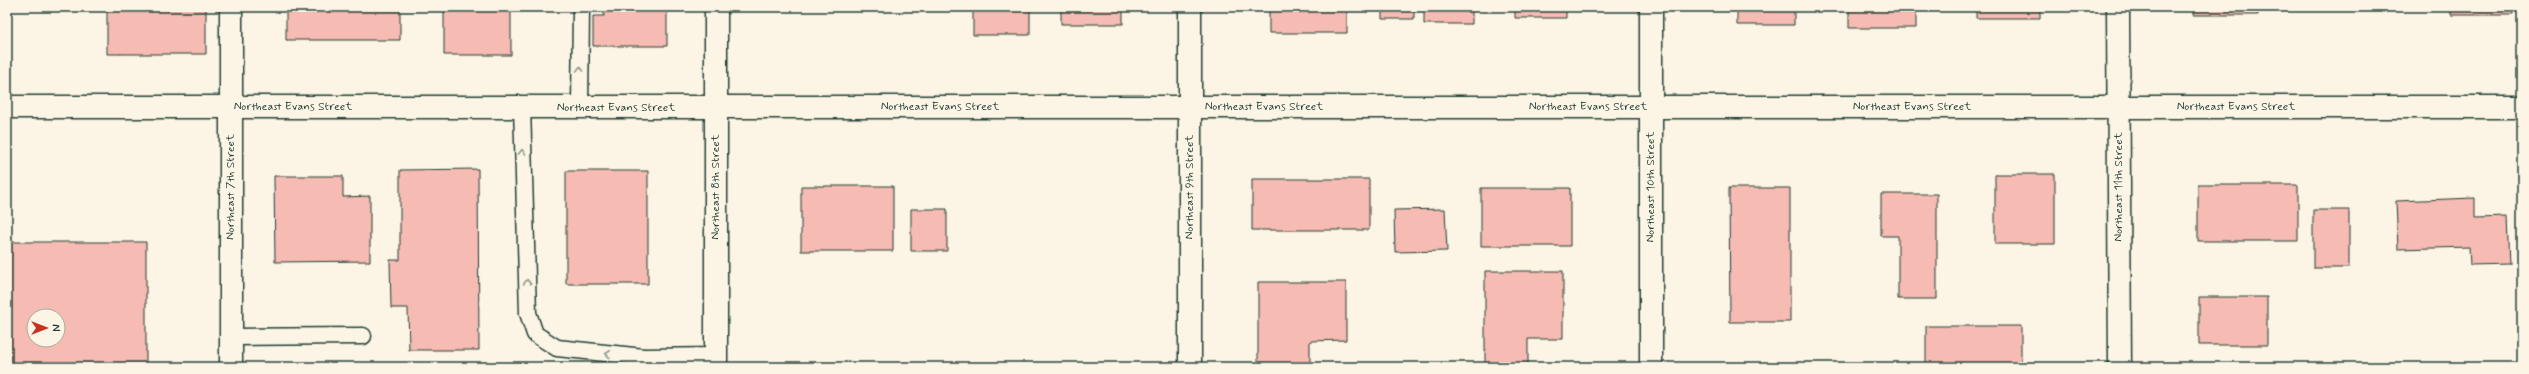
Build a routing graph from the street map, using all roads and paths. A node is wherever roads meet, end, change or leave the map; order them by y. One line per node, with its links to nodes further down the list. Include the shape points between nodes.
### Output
1 (230, 7): 8 (street, Northeast 7th Street)
2 (580, 7): 15 (lane, one-way to 2)
3 (716, 7): 10 (street, Northeast 8th Street)
4 (1190, 7): 11 (street, Northeast 9th Street)
5 (1651, 7): 12 (street, Northeast 10th Street)
6 (2118, 7): 13 (street, Northeast 11th Street)
7 (7, 107): 8 (street, Northeast Evans Street)
8 (231, 107): 9 (street, Northeast Evans Street); 17 (street, Northeast 7th Street)
9 (522, 107): 15 (street, Northeast Evans Street); 18 (lane, one-way to 9, via 557,348 535,334 528,313)
10 (716, 107): 11 (street, Northeast Evans Street); 15 (street, Northeast Evans Street); 18 (street, Northeast 8th Street)
11 (1190, 107): 12 (street, Northeast Evans Street); 20 (street, Northeast 9th Street)
12 (1651, 107): 13 (street, Northeast Evans Street); 21 (street, Northeast 10th Street)
13 (2118, 107): 14 (street, Northeast Evans Street); 22 (street, Northeast 11th Street)
14 (2522, 107)
15 (580, 108)
16 (363, 336): 17 (lane)
17 (231, 337): 19 (street, Northeast 7th Street)
18 (716, 361)
19 (231, 367)
20 (1190, 367)
21 (1651, 367)
22 (2120, 367)

